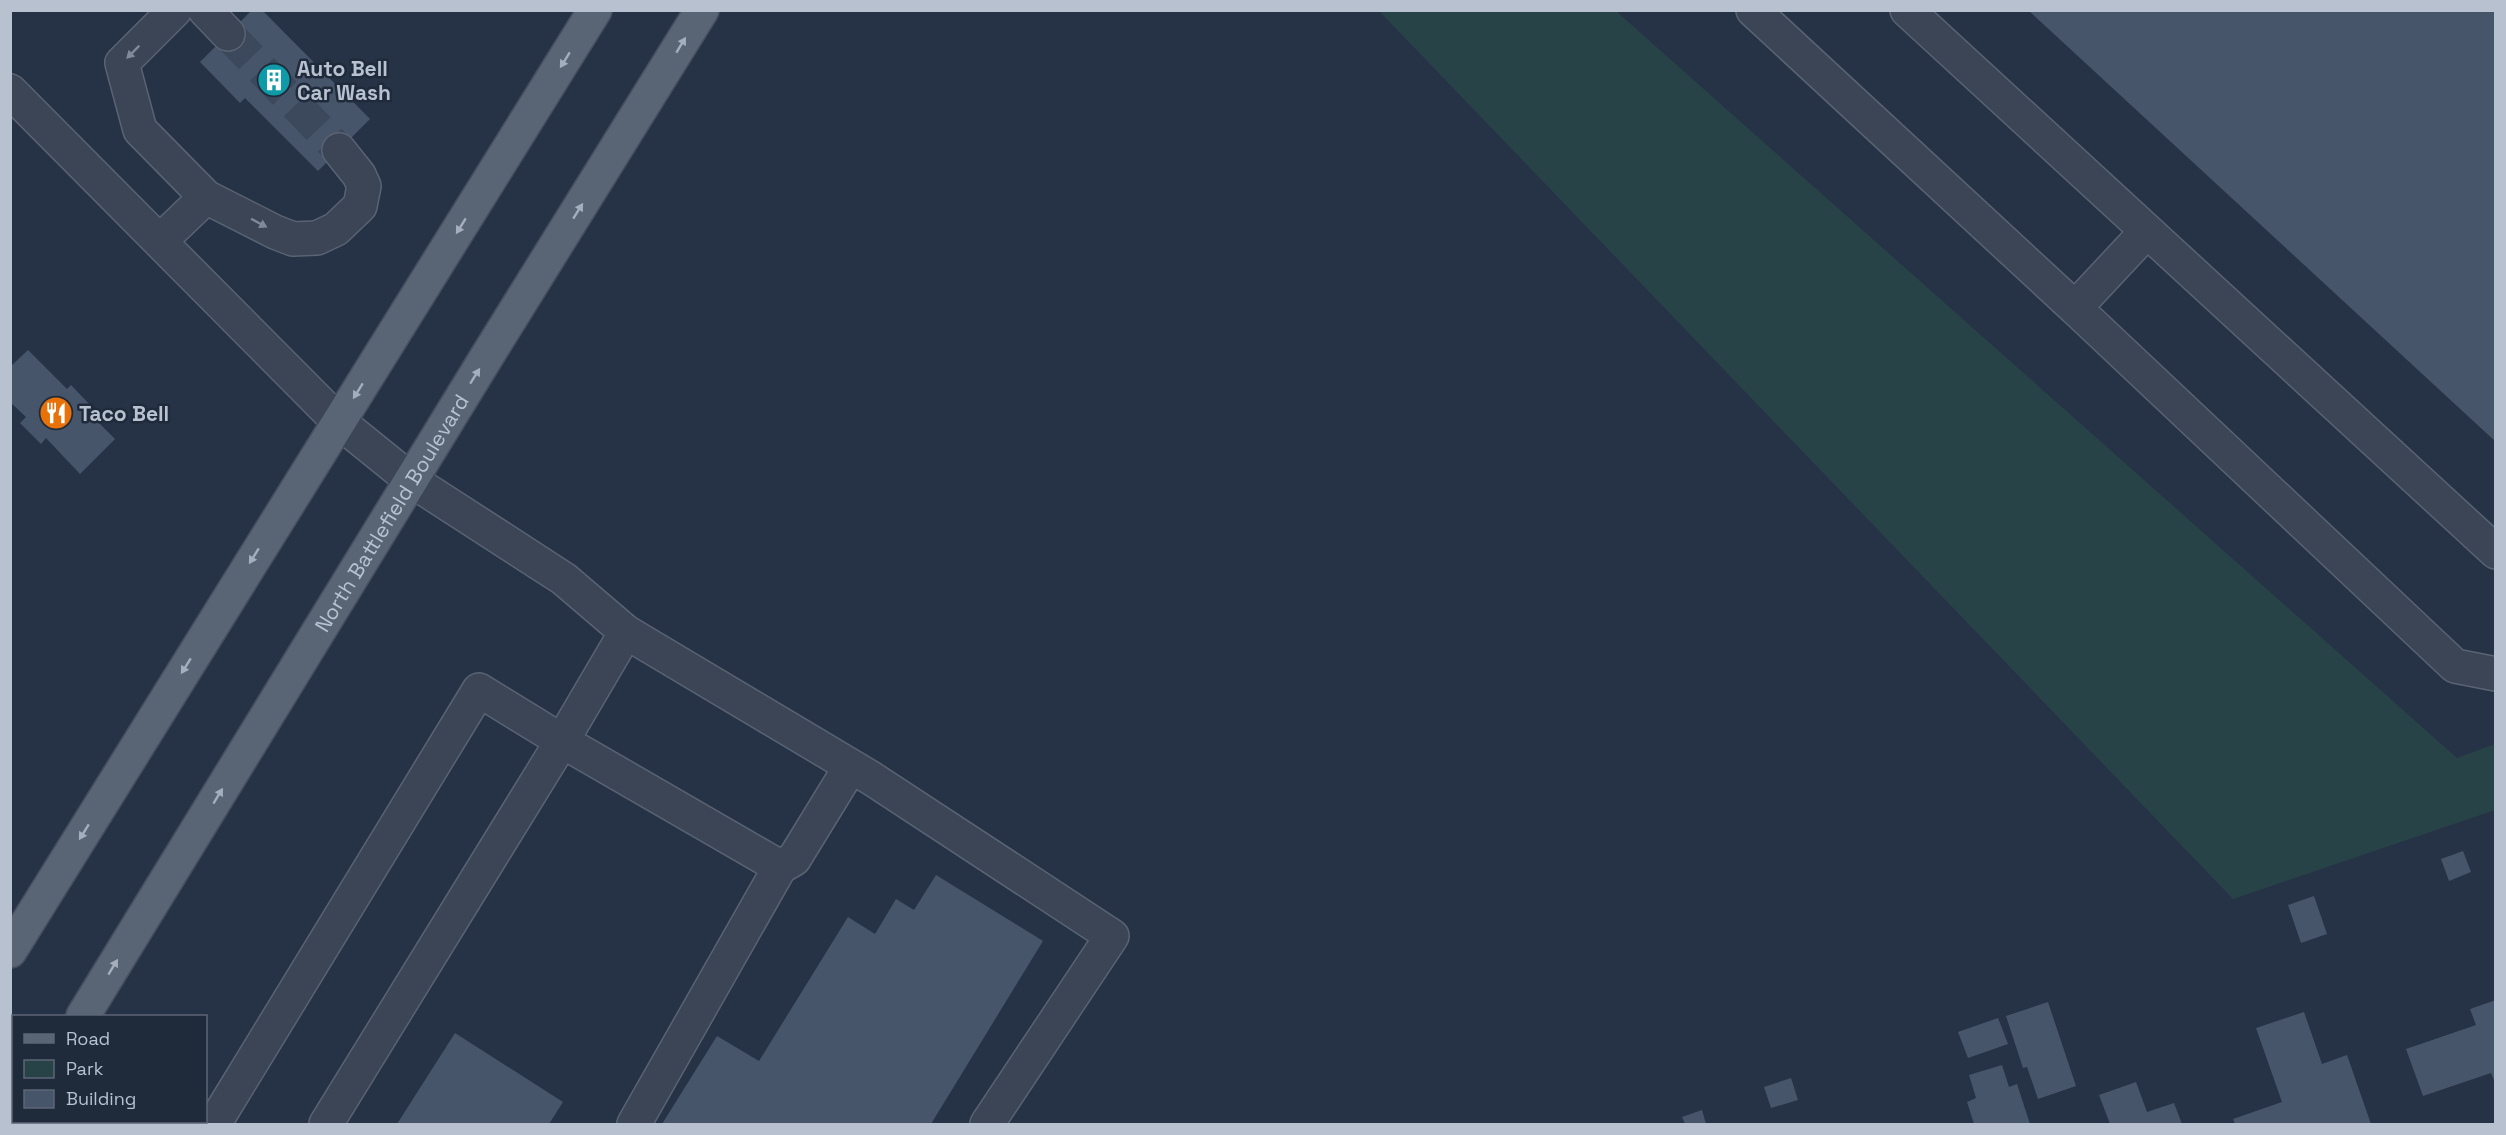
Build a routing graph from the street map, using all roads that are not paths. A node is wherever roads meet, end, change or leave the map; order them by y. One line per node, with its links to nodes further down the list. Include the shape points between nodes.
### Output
1 (175, 10): 10 (lane, one-way to 10, via 122,63 140,130)
2 (205, 10): 7 (lane)
3 (595, 10): 14 (main road, one-way to 14)
4 (702, 10): 15 (main road, North Battlefield Boulevard, one-way to 4)
5 (1753, 10): 13 (lane)
6 (1907, 10): 11 (lane)
7 (228, 34)
8 (10, 91): 12 (lane)
9 (339, 150): 10 (lane, one-way to 9, via 293,239 317,238 336,229 360,206 364,186)
10 (206, 197): 12 (lane)
11 (2147, 231): 13 (lane); 16 (lane)
12 (160, 241): 14 (lane)
13 (2074, 308): 18 (lane, via 2455,666)
14 (338, 421): 15 (lane); 22 (main road, one-way to 22)
15 (411, 480): 17 (lane, via 564,579); 23 (main road, North Battlefield Boulevard, one-way to 15)
16 (2496, 552)
17 (626, 632): 19 (lane); 20 (lane)
18 (2496, 674)
19 (562, 741): 21 (lane); 24 (lane, via 479,690); 25 (lane)
20 (851, 766): 21 (lane, via 794,859); 27 (lane, via 1112,936)
21 (780, 867): 26 (lane)
22 (10, 951)
23 (83, 1015)
24 (214, 1125)
25 (326, 1125)
26 (634, 1125)
27 (987, 1125)

